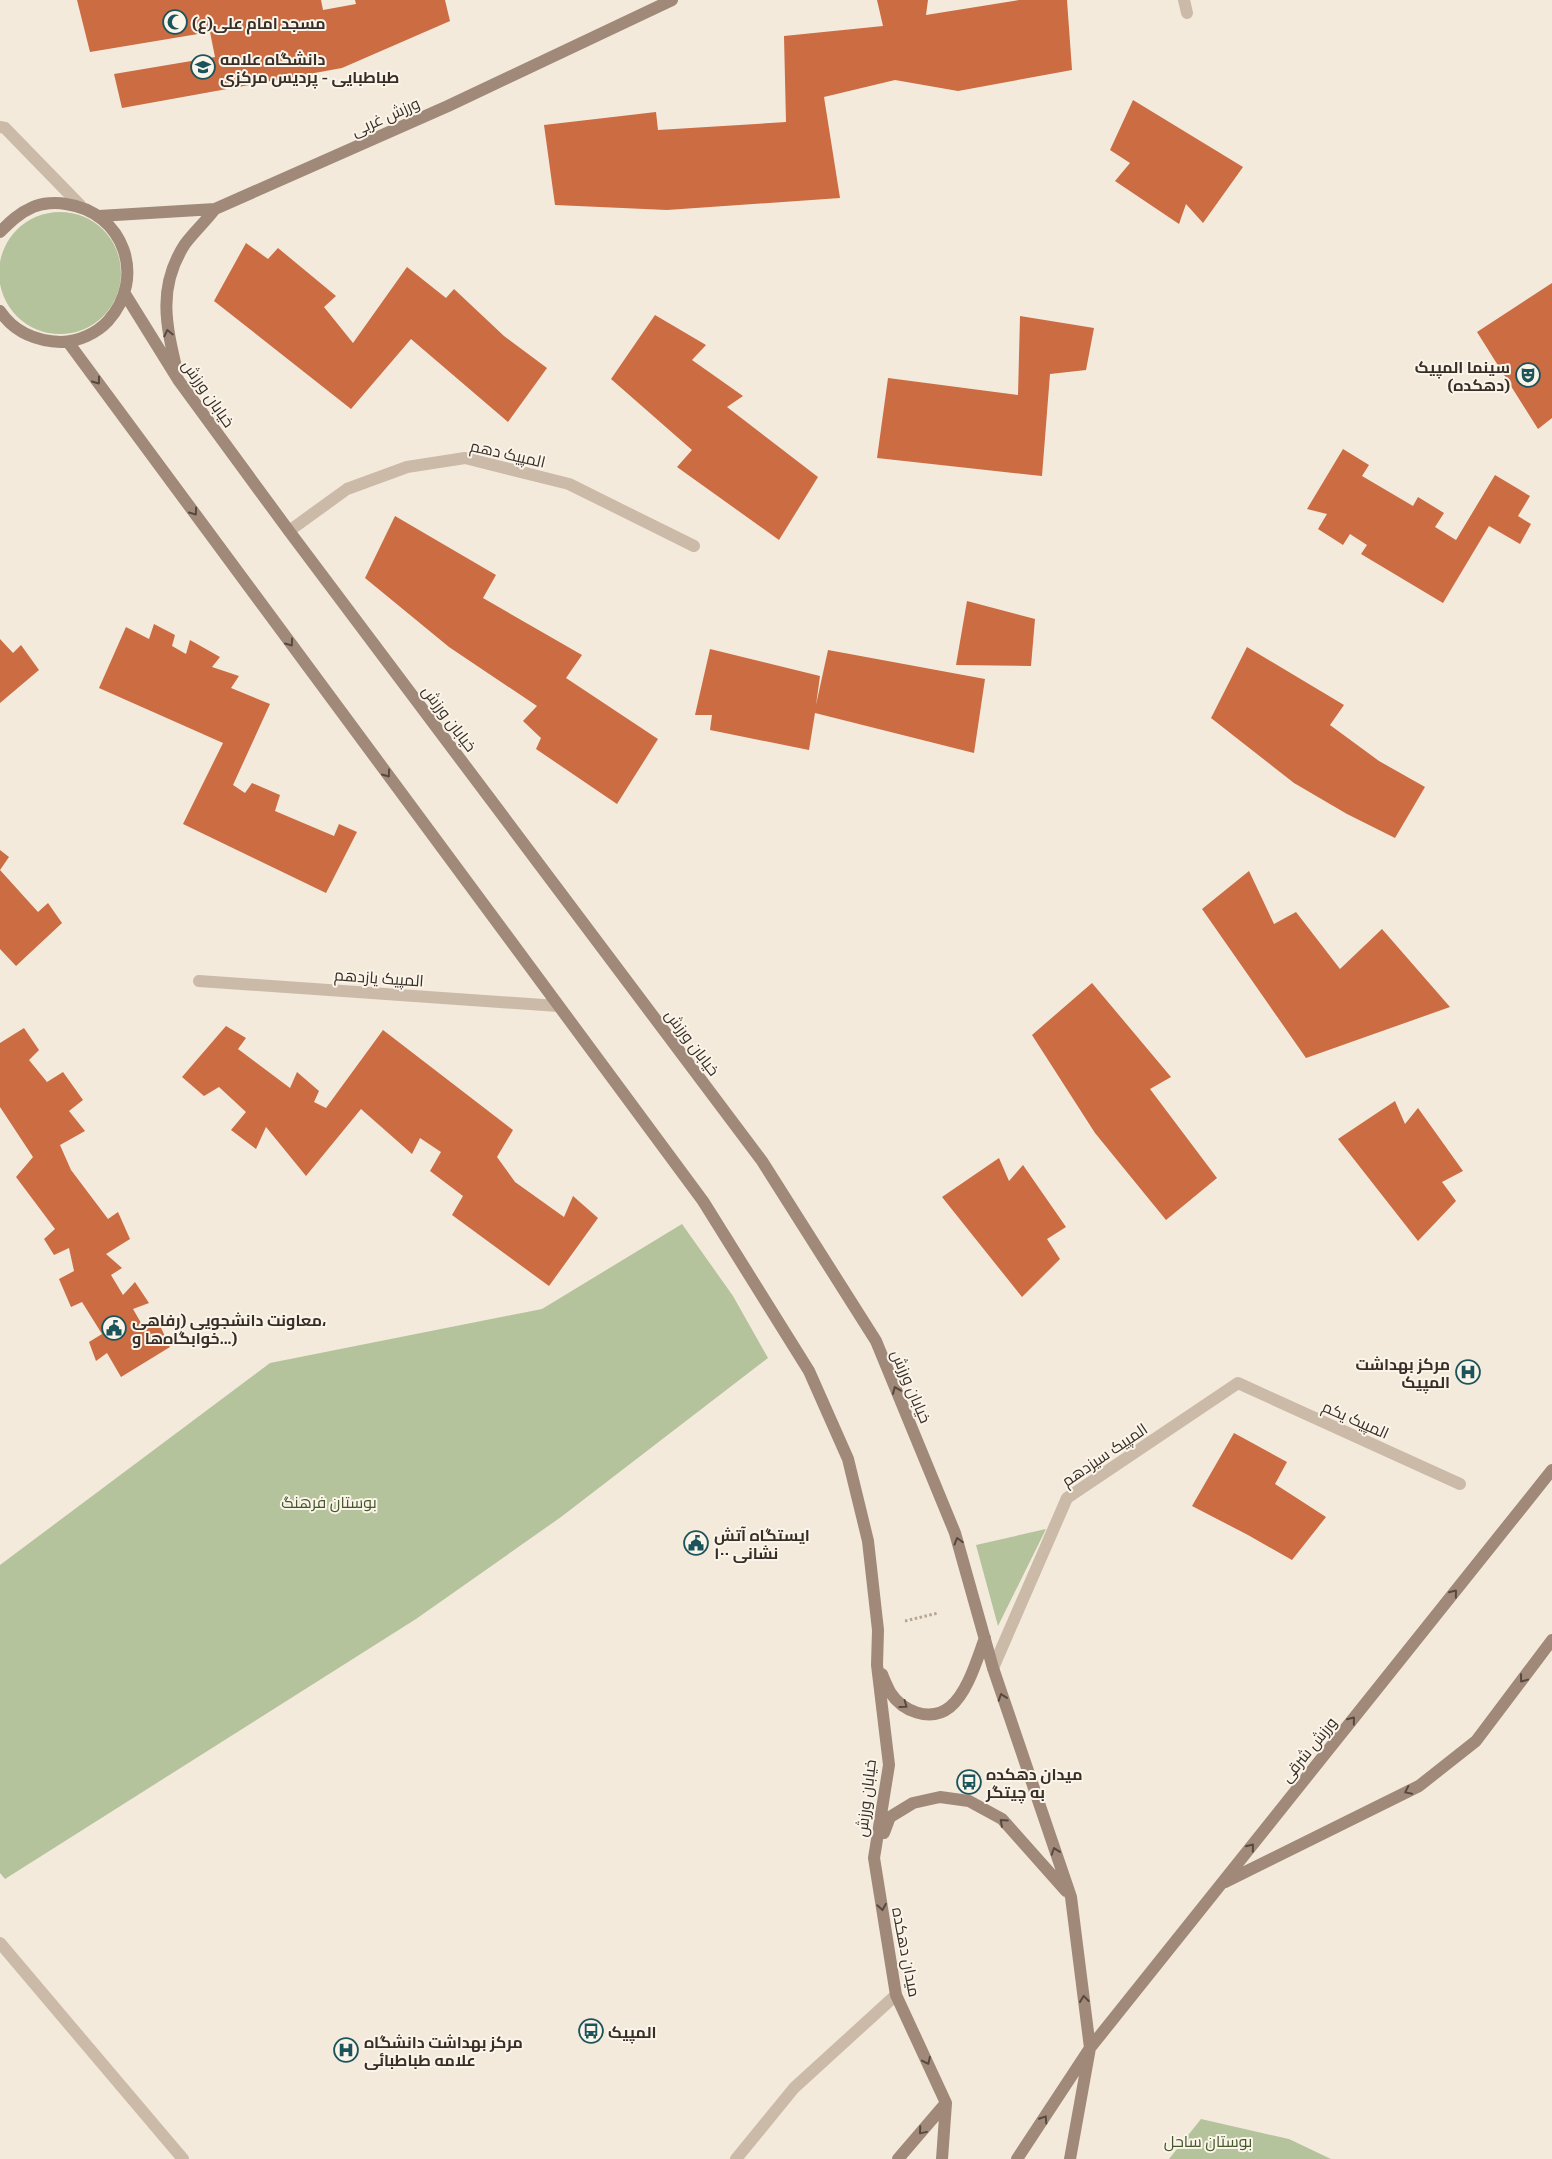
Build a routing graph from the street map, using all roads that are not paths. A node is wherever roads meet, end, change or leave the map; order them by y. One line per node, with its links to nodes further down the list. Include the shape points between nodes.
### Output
1 (672, 0): 6 (main road, ورزش غربی, via 448,106)
2 (1184, 0): 3 (street)
3 (1187, 13)
4 (0, 127): 5 (street, via 5,128)
5 (80, 205): 7 (main road); 8 (main road, via 57,202 34,206 14,217)
6 (215, 209): 7 (main road, ورزش غربی); 12 (main road, one-way to 6, via 166,326 167,285 185,245)
7 (99, 216): 9 (main road, via 114,231 125,250 128,272)
8 (0, 232)
9 (125, 294): 11 (main road, via 117,311 104,326); 12 (main road, خیابان ورزش)
10 (0, 311): 11 (main road, via 24,334 46,341)
11 (68, 342): 16 (main road, خیابان ورزش, one-way to 16)
12 (179, 381): 13 (main road, خیابان ورزش)
13 (289, 531): 14 (street, المپیک دهم, via 347,489 407,467 464,458 569,484); 20 (main road, خیابان ورزش, one-way to 13, via 955,1533 876,1341 762,1161)
14 (694, 546)
15 (199, 981): 16 (street, المپیک یازدهم)
16 (558, 1006): 22 (main road, خیابان ورزش, via 703,1201 809,1371 848,1459 868,1541 878,1630)
17 (1238, 1383): 19 (street, المپیک یکم); 23 (street, المپیک سیزدهم, via 1067,1498)
18 (1552, 1470): 25 (main road, ورزش شرقی, one-way to 18)
19 (1460, 1484)
20 (985, 1638): 22 (main road, one-way to 20, via 890,1692 903,1706 920,1714 936,1714 950,1707 962,1691); 23 (main road, خیابان ورزش)
21 (1552, 1640): 25 (main road, one-way to 25, via 1476,1740 1419,1786)
22 (878, 1665): 24 (main road, خیابان ورزش, via 889,1765)
23 (993, 1668): 26 (main road, خیابان ورزش, one-way to 23)
24 (874, 1858): 26 (main road, one-way to 24, via 1002,1819 969,1801 940,1798 912,1803 890,1816); 28 (main road, میدان دهکده, one-way to 28)
25 (1220, 1885): 29 (main road, ورزش شرقی)
26 (1071, 1897): 29 (main road, one-way to 26)
27 (0, 1943): 31 (street)
28 (896, 1995): 30 (main road, میدان دهکده, one-way to 30); 32 (street, via 794,2088)
29 (1090, 2048): 35 (main road, ورزش شرقی, one-way to 29); 36 (main road)
30 (946, 2103): 33 (main road, one-way to 33); 34 (main road)
31 (183, 2159)
32 (736, 2159)
33 (898, 2159)
34 (942, 2159)
35 (1017, 2159)
36 (1070, 2159)

